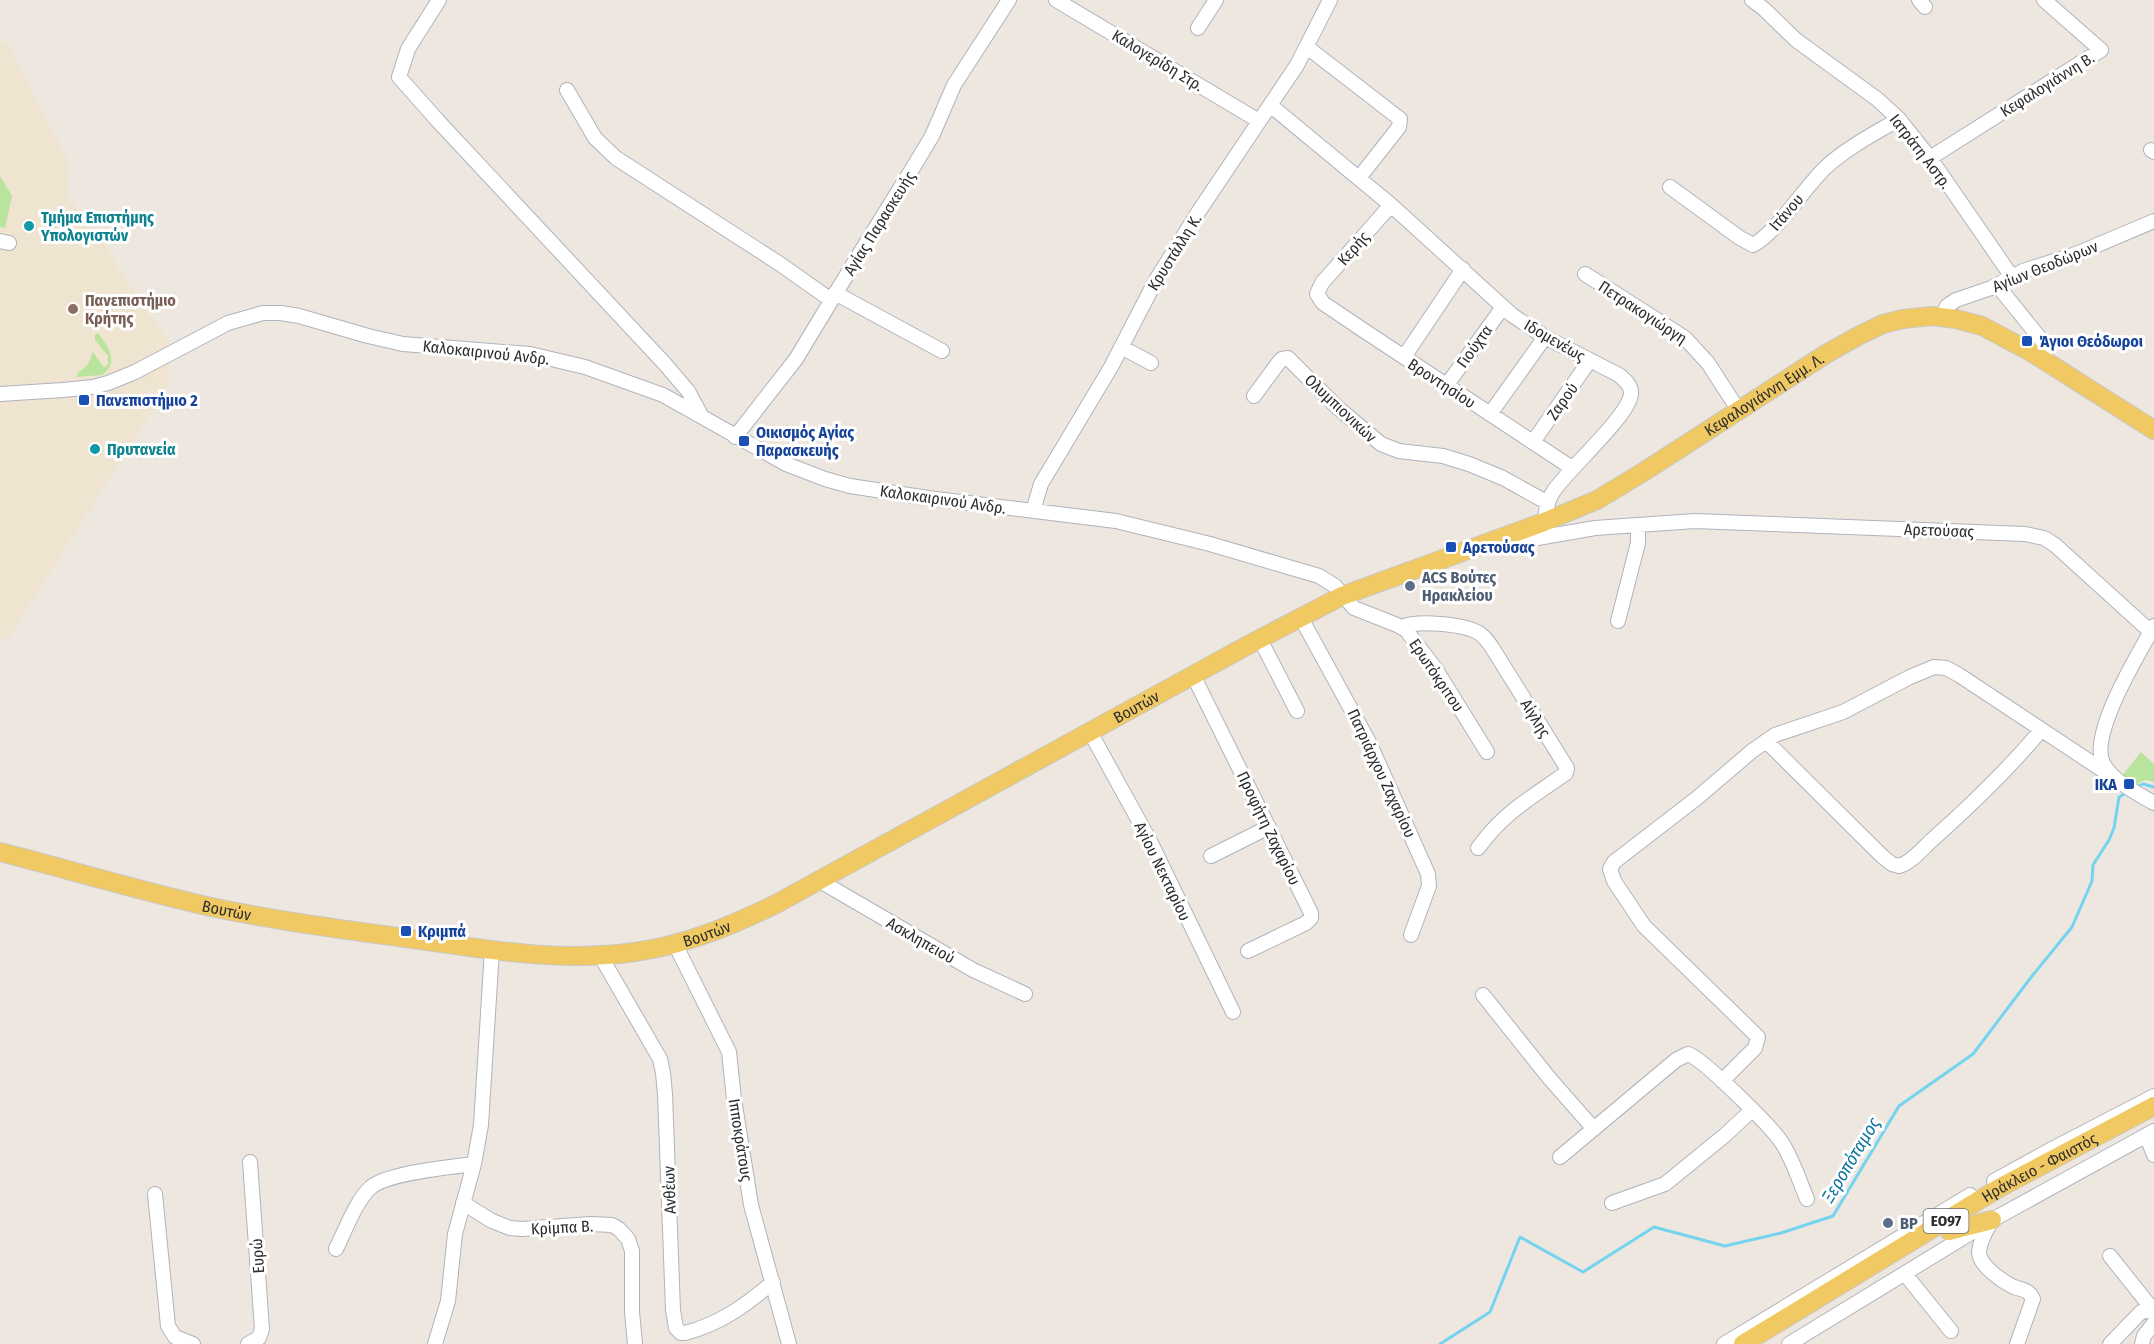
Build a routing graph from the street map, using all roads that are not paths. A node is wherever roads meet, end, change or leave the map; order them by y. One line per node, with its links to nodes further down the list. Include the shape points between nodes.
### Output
1 (439, 0): 39 (street, via 408,49 399,77 664,363)
2 (1009, 0): 24 (street, Αγίας Παρασκευής, via 954,85 932,136)
3 (1056, 0): 13 (street, Καλογερίδη Στρ.)
4 (1215, 0): 8 (street)
5 (1329, 0): 9 (street, Κρυστάλλη Κ.)
6 (1752, 0): 12 (street, Ιατράτη Αστρ., via 1796,40)
7 (2044, 0): 14 (street, Κεφαλογιάννη Β., via 2101,50)
8 (1198, 28)
9 (1307, 47): 11 (street, Κρυστάλλη Κ.); 15 (street, via 1400,119 1399,127)
10 (567, 90): 24 (street, via 595,138 616,158)
11 (1270, 105): 13 (street, Κρυστάλλη Κ.); 15 (street, Ιδομενέως)
12 (1899, 119): 14 (street, Ιατράτη Αστρ.); 16 (street, Ιτάνου, via 1827,166 1753,245)
13 (1259, 121): 28 (street, Κρυστάλλη Κ., via 1166,263)
14 (1930, 158): 21 (street, Ιατράτη Αστρ.)
15 (1359, 178): 17 (street, Ιδομενέως)
16 (1670, 187)
17 (1391, 205): 19 (street, Ιδομενέως); 23 (street, Κερής, via 1328,276)
18 (2154, 221): 21 (street, Αγίων Θεοδώρων)
19 (1463, 269): 25 (street, Ιδομενέως); 30 (street)
20 (1585, 274): 37 (street, Πετρακογιώργη, via 1685,338 1708,363)
21 (2012, 277): 22 (street, Αγίων Θεοδώρων)
22 (1997, 285): 26 (street, Αγίων Θεοδώρων, via 1956,300 1947,306); 32 (street, via 2043,342)
23 (1317, 294): 30 (street, Βροντησίου, via 1323,303)
24 (833, 296): 29 (street); 41 (street, Αγίας Παρασκευής, via 796,359)
25 (1503, 307): 27 (street, Ιδομενέως); 34 (street, Γιούχτα)
26 (1942, 317): 32 (main road, Κεφαλογιάννη Εμμ. Λ., via 1995,331); 37 (main road, Κεφαλογιάννη Εμμ. Λ., via 1903,319 1866,332)
27 (1545, 337): 31 (street, Ιδομενέως); 38 (street)
28 (1121, 347): 33 (street); 45 (street, Κρυστάλλη Κ., via 1049,469 1037,492)
29 (942, 351)
30 (1404, 357): 34 (street, Βροντησίου)
31 (1590, 360): 42 (street, Ζαρού); 43 (street, Ιδομενέως, via 1624,379 1631,390 1630,398 1610,427)
32 (2045, 361): 40 (main road, Κεφαλογιάννη Εμμ. Λ.)
33 (1151, 363)
34 (1446, 386): 38 (street, Βροντησίου)
35 (0, 394): 39 (street, Καλοκαιρινού Ανδρ., via 108,383 228,323 263,313 280,313 403,344 554,358 663,394)
36 (1254, 396): 44 (street, Ολυμπιονικών, via 1279,362 1288,358 1381,444 1399,451 1460,460 1493,473)
37 (1739, 411): 46 (main road, Κεφαλογιάννη Εμμ. Λ., via 1614,491)
38 (1490, 414): 42 (street, Βροντησίου)
39 (704, 419): 41 (street, Καλοκαιρινού Ανδρ.)
40 (2154, 430)
41 (735, 437): 45 (street, Καλοκαιρινού Ανδρ., via 786,464 850,486)
42 (1533, 442): 43 (street, Βροντησίου)
43 (1572, 468): 44 (street, Ιδομενέως)
44 (1548, 504): 46 (street, Ιδομενέως)
45 (1033, 511): 49 (street, Καλοκαιρινού Ανδρ., via 1116,522 1246,554 1319,576)
46 (1544, 522): 48 (main road, Κεφαλογιάννη Εμμ. Λ.)
47 (1638, 525): 48 (street, Αρετούσας, via 1526,540); 51 (street, via 1638,543); 53 (street, Αρετούσας, via 1724,521 2025,534 2055,545)
48 (1515, 533): 49 (main road, Κεφαλογιάννη Εμμ. Λ.)
49 (1342, 596): 50 (main road, Βουτών); 52 (street, Ερωτόκριτου, via 1354,608)
50 (1301, 618): 54 (main road, Βουτών); 68 (street, Πατριάρχου Ζαχαρίου, via 1369,742 1428,874 1429,886)
51 (1618, 621)
52 (1402, 627): 60 (street, Ερωτόκριτου, via 1429,660); 64 (street, Αίγλης, via 1441,625 1481,635 1494,649 1567,768 1566,773 1497,823)
53 (2152, 629): 61 (street, via 2101,736 2102,761)
54 (1260, 639): 55 (main road, Βουτών); 56 (street)
55 (1193, 675): 58 (main road, Βουτών); 63 (street, Προφήτη Ζαχαρίου)
56 (1298, 711)
57 (2041, 730): 59 (street, via 1959,675 1938,667 1843,712 1789,729); 59 (street, via 1954,819 1899,866 1883,856); 61 (street)
58 (1090, 732): 67 (main road, Βουτών); 75 (street, Αγίου Νεκταρίου, via 1150,841)
59 (1766, 741): 76 (street, via 1610,868 1614,881 1644,926 1758,1037 1755,1048)
60 (1488, 752)
61 (2113, 777): 62 (street)
62 (2154, 803)
63 (1269, 827): 66 (street); 71 (street, Προφήτη Ζαχαρίου, via 1312,916 1301,926)
64 (1478, 848)
65 (0, 852): 70 (main road, Βουτών, via 230,911)
66 (1211, 856)
67 (820, 881): 69 (main road, Βουτών, via 735,923); 73 (street, Ασκληπειού, via 973,970)
68 (1411, 935)
69 (675, 944): 72 (main road, Βουτών); 98 (street, Ιπποκράτους, via 729,1052 751,1205)
70 (492, 950): 72 (main road, Βουτών, via 550,956); 86 (street, via 483,1109)
71 (1248, 951)
72 (600, 955): 98 (street, Ανθέων, via 657,1054 663,1072 676,1328 685,1333 723,1319)
73 (1025, 994)
74 (1483, 995): 81 (street)
75 (1233, 1012)
76 (1722, 1081): 79 (street); 81 (street, via 1693,1056 1683,1055)
77 (2154, 1096): 87 (street)
78 (2154, 1106): 92 (main road, Ηράκλειο - Φαιστός / ΕΟ97)
79 (1752, 1110): 89 (street, via 1784,1147); 91 (street, via 1665,1184)
80 (2154, 1117): 94 (main road, Ηράκλειο - Φαιστός / ΕΟ97)
81 (1594, 1129): 84 (street)
82 (2150, 1133): 83 (street); 93 (street)
83 (2154, 1155)
84 (1560, 1157)
85 (250, 1162): 102 (street, Ευρώ, via 262,1329 259,1338)
86 (474, 1164): 90 (street); 95 (street, via 401,1176 374,1185 362,1198)
87 (1996, 1180): 92 (main road); 94 (street)
88 (155, 1194): 101 (street, via 168,1326 177,1339)
89 (1807, 1198)
90 (463, 1203): 103 (street, via 455,1234 448,1301); 104 (street, Κρίμπα Β., via 510,1228 607,1224 620,1229 632,1251)
91 (1611, 1203)
92 (1968, 1207): 94 (main road, Ηράκλειο - Φαιστός / ΕΟ97)
93 (1992, 1220): 94 (main road); 97 (street); 110 (street, via 1981,1243 1982,1259 1987,1267 2009,1284 2026,1290 2033,1299)
94 (1937, 1226): 106 (street); 107 (main road, Ηράκλειο - Φαιστός / ΕΟ97); 108 (main road, Ηράκλειο - Φαιστός / ΕΟ97)
95 (336, 1249)
96 (2110, 1256): 99 (street)
97 (1905, 1274): 100 (street); 109 (street)
98 (773, 1282): 105 (street, Ιπποκράτους)
99 (2154, 1314): 111 (street, via 2141,1312); 112 (street)
100 (1951, 1331)
101 (194, 1344)
102 (248, 1344)
103 (435, 1344)
104 (635, 1344)
105 (789, 1344)
106 (1724, 1344)
107 (1743, 1344)
108 (1764, 1344)
109 (1789, 1344)
110 (2017, 1344)
111 (2110, 1344)
112 (2142, 1344)

